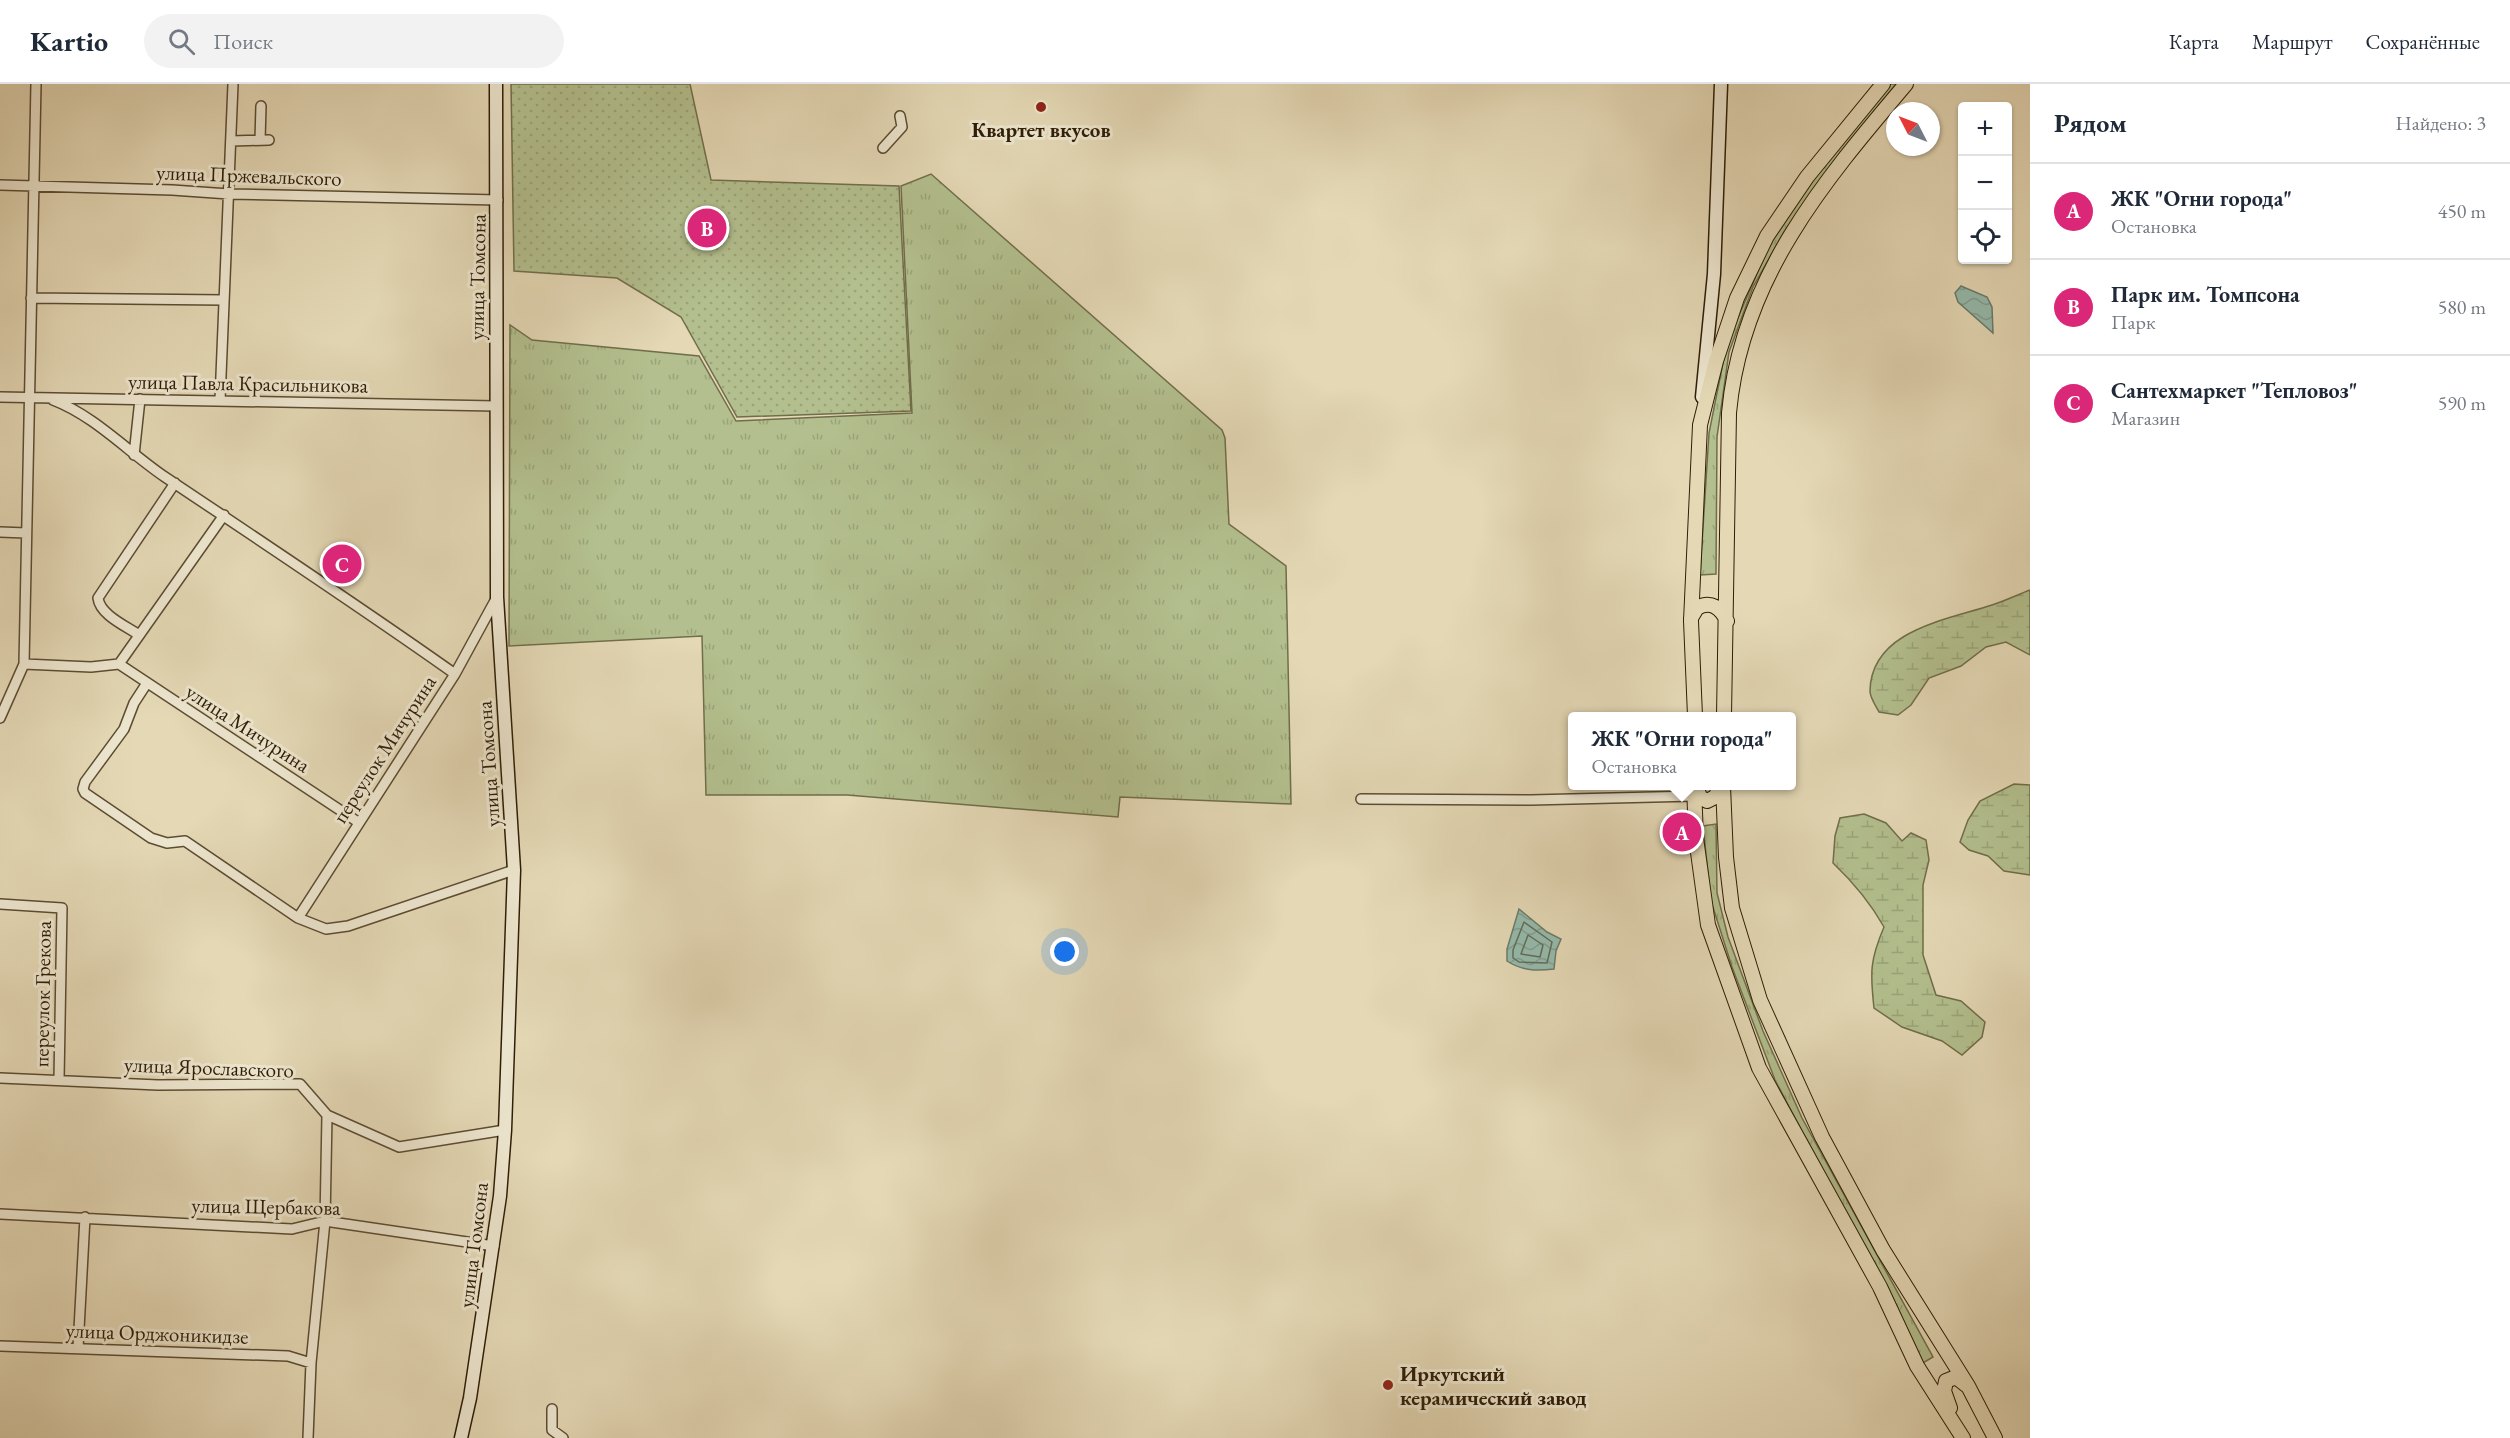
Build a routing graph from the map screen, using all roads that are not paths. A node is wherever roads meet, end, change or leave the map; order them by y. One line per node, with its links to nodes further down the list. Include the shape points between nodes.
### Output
1 (36, 84): 12 (street)
2 (233, 84): 9 (street)
3 (496, 84): 14 (street, улица Томсона)
4 (1721, 84): 23 (street, via 1714,274)
5 (1883, 84): 23 (main road, via 1806,177 1767,237 1737,298)
6 (1906, 84): 31 (main road, via 1821,188 1782,247 1754,308 1736,364 1729,413)
7 (261, 106): 9 (street, via 264,140)
8 (900, 116): 10 (street, via 902,127)
9 (231, 141): 13 (street)
10 (883, 148)
11 (0, 185): 12 (street, улица Пржевальского)
12 (32, 185): 13 (street, улица Пржевальского); 15 (street)
13 (229, 194): 14 (street, улица Пржевальского); 16 (street)
14 (498, 200): 22 (street, улица Томсона)
15 (31, 298): 16 (street); 18 (street)
16 (224, 300): 21 (street)
17 (0, 397): 18 (street, улица Павла Красильникова)
18 (30, 397): 19 (street, улица Павла Красильникова); 28 (street)
19 (45, 397): 20 (street, улица Павла Красильникова); 24 (street, via 70,407)
20 (140, 399): 21 (street, улица Павла Красильникова); 24 (street)
21 (220, 400): 22 (street, улица Павла Красильникова)
22 (496, 406): 29 (street, улица Томсона)
23 (1700, 425): 30 (main road)
24 (134, 455): 25 (street)
25 (175, 483): 26 (street); 32 (street, via 98,598 104,611)
26 (224, 515): 32 (street); 35 (street)
27 (0, 532): 28 (street)
28 (26, 533): 33 (street)
29 (497, 597): 35 (street, переулок Мичурина); 47 (street, улица Томсона)
30 (1691, 621): 31 (main road, via 1695,610 1705,604 1718,608); 37 (main road)
31 (1726, 621): 38 (main road)
32 (139, 635): 34 (street)
33 (24, 664): 34 (street); 39 (street)
34 (119, 664): 36 (street, улица Мичурина)
35 (455, 674): 46 (street, переулок Мичурина)
36 (147, 683): 46 (street, улица Мичурина); 49 (street, via 124,729 85,782 85,793 151,838 167,843 185,841)
37 (1695, 712)
38 (1724, 712)
39 (0, 718)
40 (1679, 790): 45 (street, via 1531,800)
41 (1694, 790): 66 (main road, via 1696,838 1708,924 1759,1068 1880,1287 1917,1366)
42 (1695, 790): 43 (main road, via 1707,801)
43 (1719, 790)
44 (1722, 790): 61 (main road, via 1732,908 1760,1000 1827,1148 1883,1250)
45 (1361, 800)
46 (358, 822): 49 (street, переулок Мичурина)
47 (514, 870): 49 (street, via 348,926 326,928); 53 (street, улица Томсона)
48 (0, 903): 51 (street, переулок Грекова, via 62,908)
49 (298, 918)
50 (0, 1078): 51 (street, улица Ярославского)
51 (59, 1080): 52 (street, улица Ярославского, via 300,1084)
52 (327, 1115): 53 (street, улица Ярославского, via 399,1147); 56 (street)
53 (505, 1130): 57 (street, улица Томсона)
54 (0, 1214): 55 (street, улица Щербакова)
55 (85, 1217): 56 (street, улица Щербакова, via 292,1229); 59 (street)
56 (325, 1221): 57 (street, улица Щербакова); 60 (street)
57 (494, 1246): 64 (street, улица Томсона)
58 (0, 1346): 59 (street, улица Орджоникидзе)
59 (78, 1348): 60 (street, улица Орджоникидзе, via 288,1356)
60 (311, 1363): 63 (street)
61 (1968, 1386): 66 (main road, via 1954,1377 1944,1386 1945,1398); 67 (main road)
62 (552, 1409): 65 (street, via 552,1430)
63 (308, 1438)
64 (461, 1438)
65 (563, 1438)
66 (1963, 1438)
67 (1995, 1438)

